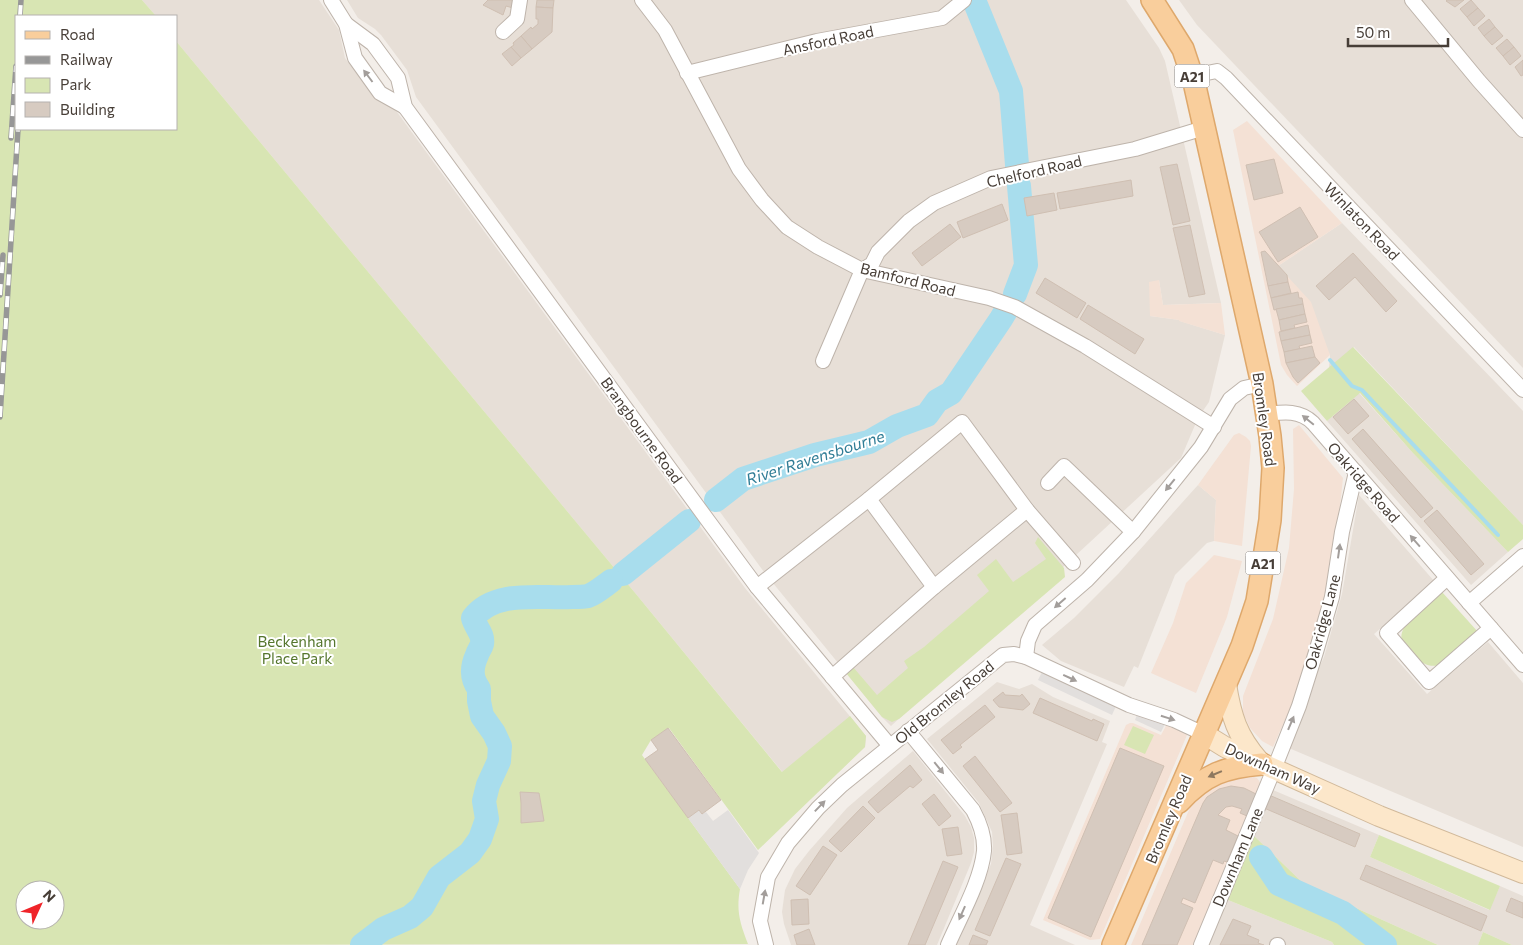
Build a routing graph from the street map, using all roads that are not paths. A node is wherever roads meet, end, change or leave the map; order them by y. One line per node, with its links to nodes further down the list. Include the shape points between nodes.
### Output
1 (331, 0): 7 (street, Brangbourne Road)
2 (520, 0): 8 (street, via 517,19)
3 (964, 0): 9 (street, Ansford Road, via 942,18 817,41)
4 (1152, 0): 10 (main road, Bromley Road / A21, via 1183,49)
5 (1412, 0): 13 (street)
6 (642, 1): 9 (street, Bamford Road, via 664,30)
7 (346, 24): 11 (street, Brangbourne Road, via 373,44 398,78); 11 (street, Brangbourne Road, one-way to 7, via 380,93 355,58)
8 (503, 32)
9 (687, 73): 14 (street, Bamford Road, via 738,169 762,200 787,227)
10 (1192, 76): 12 (main road, Bromley Road / A21); 17 (street, Winlaton Road, via 1217,71 1226,78)
11 (405, 107): 28 (street, Brangbourne Road)
12 (1204, 128): 14 (street, Chelford Road, via 1136,149 991,178 934,203 909,221 878,252 872,264); 16 (main road, Bromley Road / A21)
13 (1523, 130)
14 (862, 270): 15 (street, Chelford Road); 19 (street, Bamford Road, via 1016,307)
15 (823, 361)
16 (1262, 384): 18 (main road, Bromley Road / A21); 19 (street, via 1244,388 1230,399)
17 (1523, 390)
18 (1267, 414): 20 (street, Oakridge Road, one-way to 18, via 1307,417 1292,412); 35 (main road, Bromley Road / A21, via 1273,468 1270,520 1257,601)
19 (1214, 427): 24 (street, one-way to 24)
20 (1356, 472): 27 (street, Oakridge Road, one-way to 20); 39 (street, Oakridge Lane, one-way to 20, via 1298,706 1332,597)
21 (1048, 483): 24 (street, via 1064,466)
22 (869, 499): 23 (street, via 962,422); 28 (street); 29 (street)
23 (1027, 510): 26 (street); 29 (street)
24 (1132, 532): 32 (street, one-way to 32, via 1087,580 1035,625 1028,641)
25 (1523, 556): 30 (street)
26 (1073, 563)
27 (1447, 578): 30 (street, Oakridge Road); 31 (street, via 1387,633 1429,682)
28 (757, 587): 34 (street, Brangbourne Road)
29 (934, 587): 34 (street)
30 (1469, 603): 31 (street, Oakridge Road)
31 (1491, 628): 33 (street, Oakridge Road)
32 (1026, 658): 36 (street, Old Bromley Road, via 1014,654 1003,656); 37 (street, Downham Way, one-way to 37, via 1129,705 1188,725)
33 (1523, 665)
34 (832, 677): 38 (street, Brangbourne Road)
35 (1226, 684): 37 (main road, Bromley Road / A21); 39 (street, via 1236,729 1244,743)
36 (908, 731): 38 (street, Old Bromley Road); 43 (street, one-way to 43, via 973,810 983,838 981,865)
37 (1204, 734): 39 (street, Downham Way); 40 (main road, Bromley Road / A21)
38 (890, 746): 42 (street, Old Bromley Road, one-way to 38, via 760,921 763,897 768,876 788,843 842,785)
39 (1268, 767): 40 (main road, one-way to 40, via 1242,766 1212,775 1194,787); 41 (street, Downham Way, via 1379,816); 45 (street, Downham Lane)
40 (1171, 813): 44 (main road, Bromley Road / A21)
41 (1523, 873)
42 (766, 945)
43 (948, 945)
44 (1113, 945)
45 (1201, 945)

